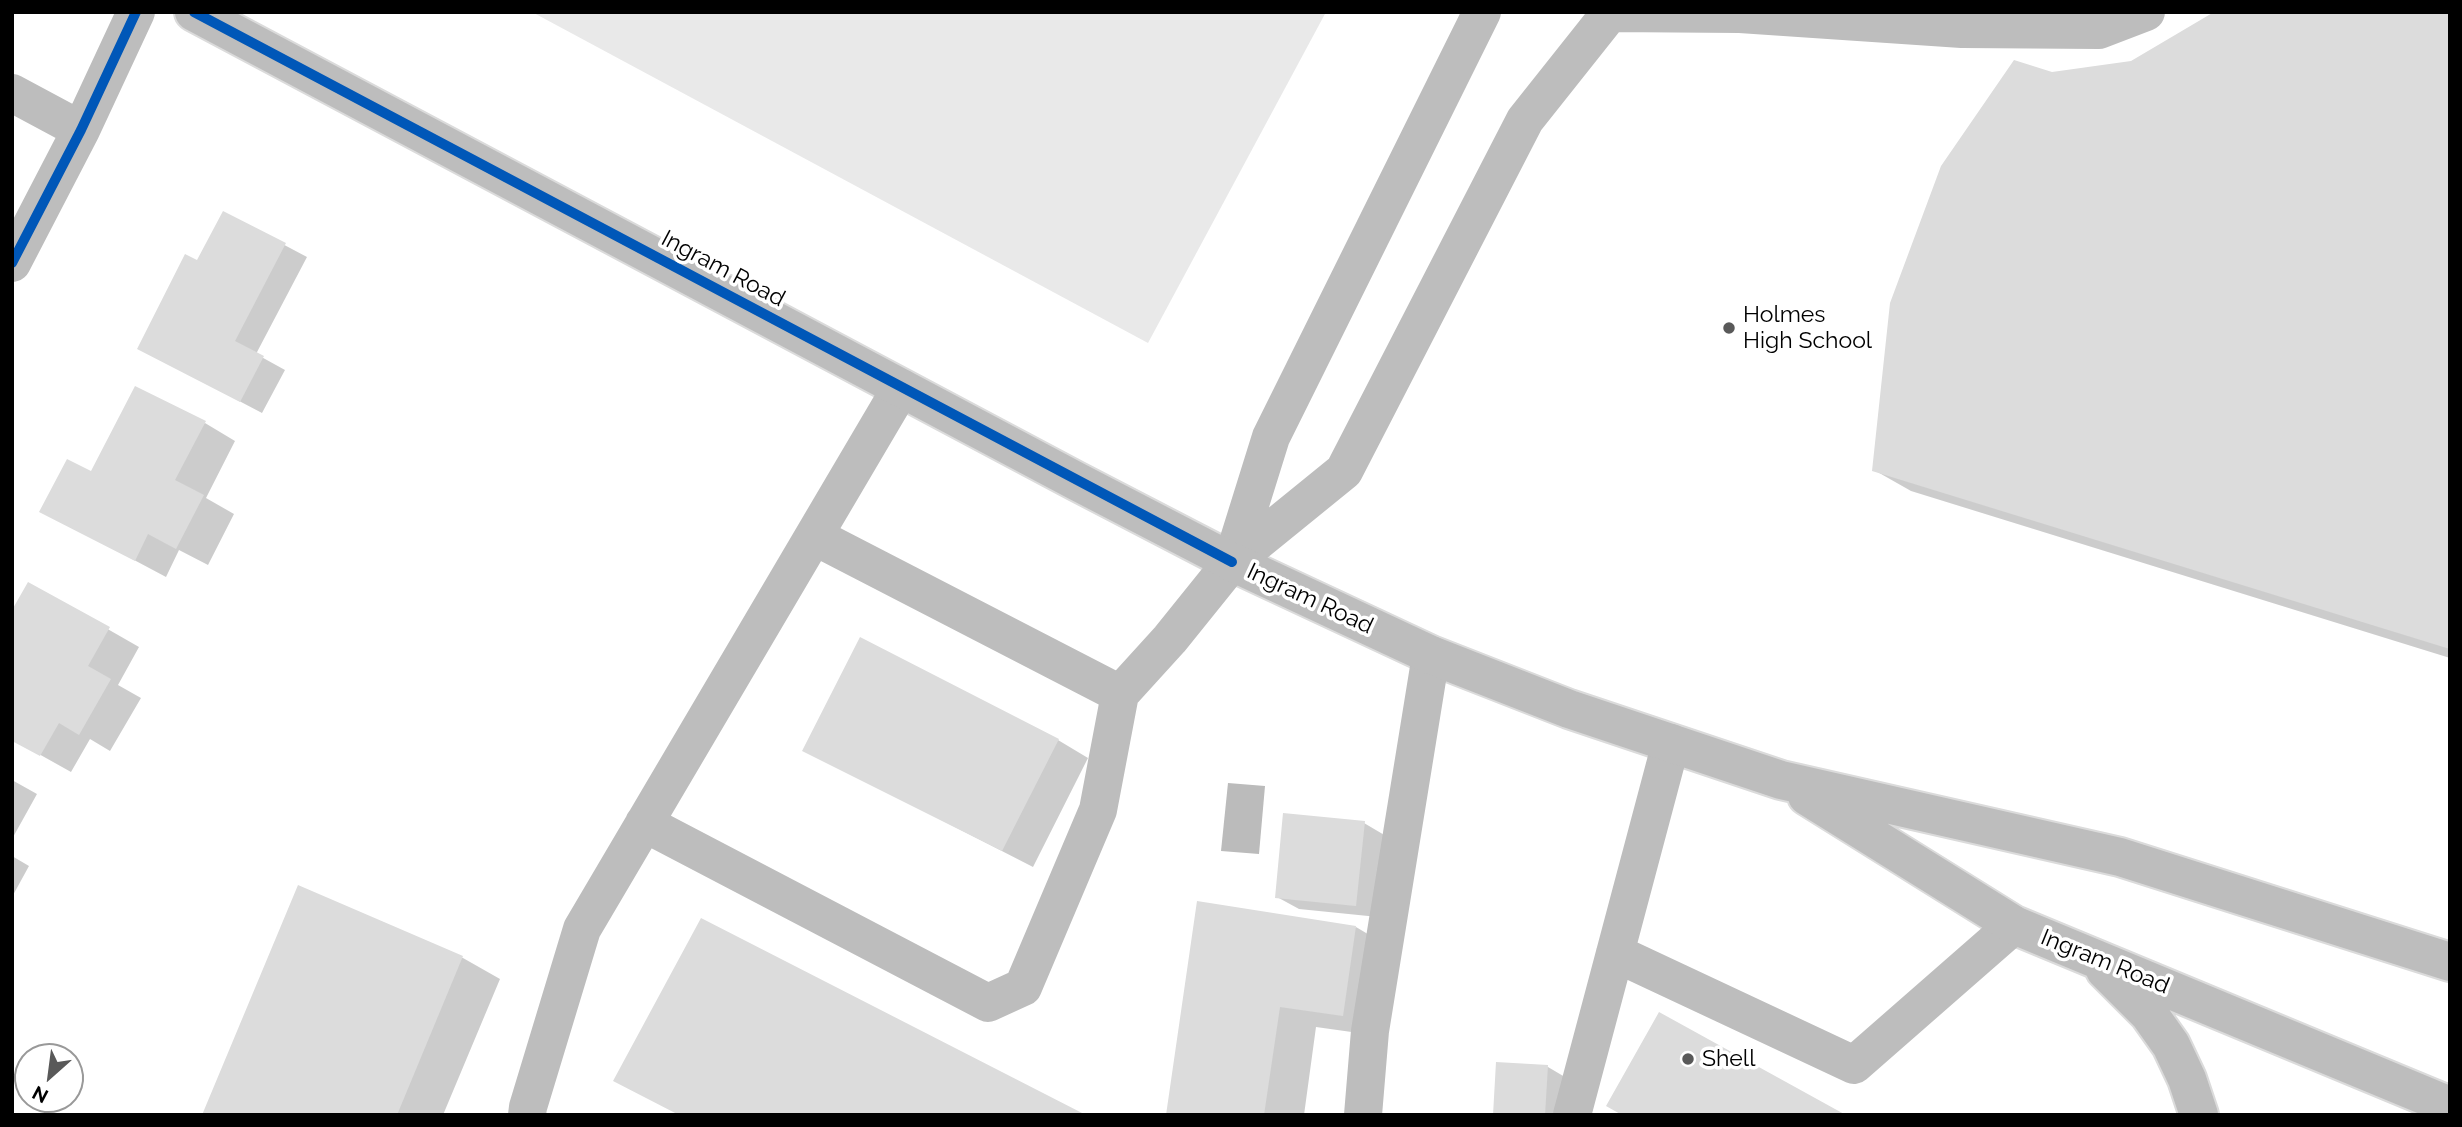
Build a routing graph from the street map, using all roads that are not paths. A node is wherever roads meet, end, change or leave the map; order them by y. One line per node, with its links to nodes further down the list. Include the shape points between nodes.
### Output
1 (136, 12): 7 (main road)
2 (194, 12): 9 (main road, Ingram Road)
3 (1482, 12): 11 (main road, via 1271,437)
4 (2146, 12): 5 (main road, via 2099,30 1962,29)
5 (1822, 16): 11 (main road, via 1610,13 1525,120 1344,471)
6 (12, 93): 7 (main road)
7 (81, 130): 8 (main road)
8 (12, 263)
9 (901, 388): 10 (main road); 11 (main road, Ingram Road)
10 (814, 536): 13 (main road); 16 (main road)
11 (1233, 562): 12 (main road, Ingram Road); 13 (main road)
12 (1431, 655): 14 (main road, Ingram Road); 23 (main road, via 1370,1031)
13 (1120, 694): 16 (main road, via 1098,810 1023,987 988,1003)
14 (1671, 743): 15 (main road, Ingram Road); 18 (main road)
15 (1781, 780): 17 (main road, Ingram Road); 20 (main road, Ingram Road, via 2120,857)
16 (644, 824): 22 (main road, via 582,929)
17 (2014, 925): 18 (main road, via 1854,1065); 19 (main road, Ingram Road)
18 (1615, 953): 24 (main road)
19 (2088, 955): 21 (main road, Ingram Road); 25 (main road, via 2126,989 2164,1034)
20 (2450, 962)
21 (2450, 1106)
22 (532, 1112)
23 (1363, 1115)
24 (1572, 1115)
25 (2199, 1115)

